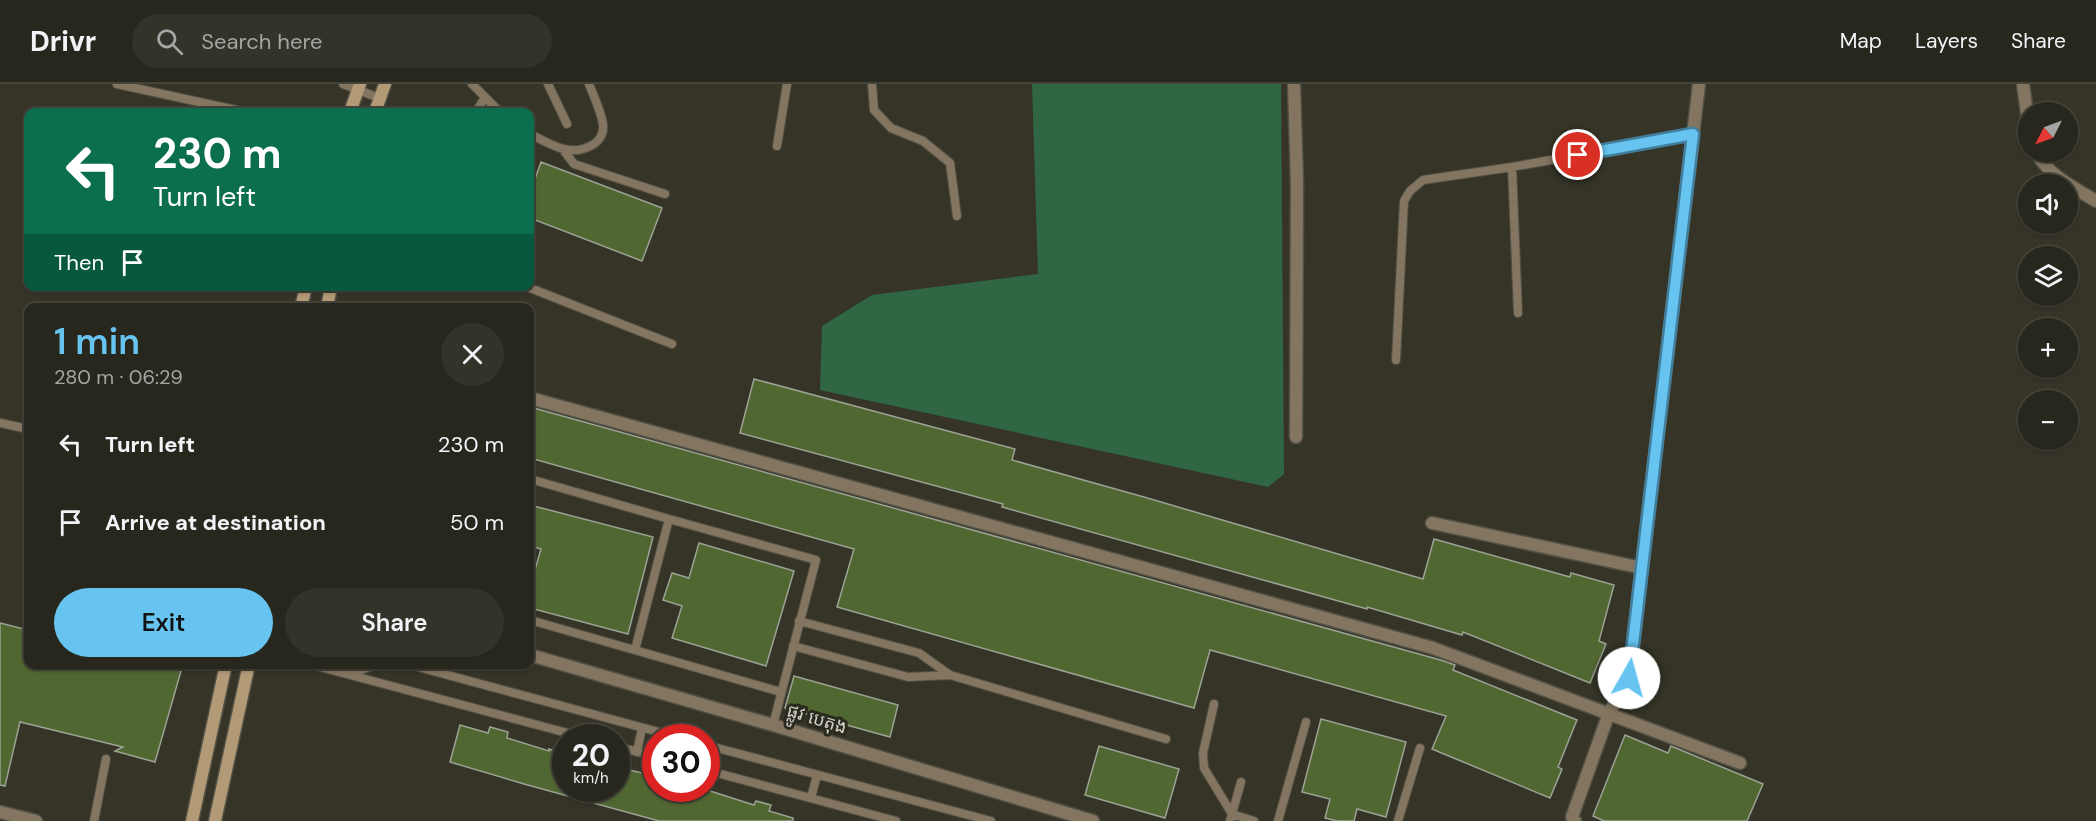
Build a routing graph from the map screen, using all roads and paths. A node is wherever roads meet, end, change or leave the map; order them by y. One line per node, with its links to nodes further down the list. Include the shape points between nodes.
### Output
1 (117, 84): 16 (lane)
2 (344, 84): 12 (lane)
3 (385, 84): 14 (main road)
4 (472, 84): 13 (lane)
5 (548, 84): 21 (lane)
6 (589, 84): 25 (lane, via 603,123 601,138 578,152)
7 (787, 84): 24 (lane)
8 (872, 84): 30 (lane, via 874,110 891,128 923,141 950,163)
9 (1294, 84): 38 (street)
10 (1699, 84): 22 (street)
11 (2023, 84): 15 (street)
12 (359, 87): 14 (lane); 17 (main road)
13 (485, 97): 19 (lane); 20 (lane)
14 (379, 98): 18 (main road)
15 (2025, 102)
16 (227, 108)
17 (351, 108)
18 (376, 108)
19 (479, 108)
20 (496, 108)
21 (567, 124)
22 (1693, 134): 27 (lane); 42 (street)
23 (534, 136): 25 (lane)
24 (777, 146)
25 (564, 151): 28 (lane, via 574,164)
26 (2042, 162): 29 (street, via 2061,180)
27 (1512, 167): 32 (lane); 34 (lane, via 1423,180 1410,191 1404,201)
28 (665, 194)
29 (2096, 201)
30 (957, 216)
31 (534, 290): 33 (lane)
32 (1518, 313)
33 (672, 344)
34 (1396, 360)
35 (534, 399): 57 (street, via 1433,648)
36 (0, 423): 37 (lane)
37 (24, 428)
38 (1296, 436)
39 (534, 480): 40 (lane)
40 (669, 519): 44 (lane, via 816,560); 46 (lane)
41 (1432, 523): 42 (street)
42 (1642, 568): 57 (street, via 1629,678)
43 (534, 621): 46 (lane)
44 (799, 621): 45 (lane); 54 (lane, via 919,653)
45 (793, 646): 54 (lane, via 908,678); 55 (lane)
46 (634, 650): 55 (lane)
47 (534, 657): 59 (street, ផ្លូវ បេតុង)
48 (225, 669): 78 (main road)
49 (248, 669): 79 (main road)
50 (328, 669): 53 (lane)
51 (365, 669): 53 (lane)
52 (425, 669): 60 (lane)
53 (350, 675): 61 (lane)
54 (950, 675): 62 (lane)
55 (781, 692): 59 (lane)
56 (1214, 704): 75 (lane, via 1203,753 1204,768)
57 (1610, 713): 69 (street); 86 (street, via 1572,817)
58 (1306, 722): 84 (lane)
59 (772, 725): 82 (street, ផ្លូវ បេតុង)
60 (642, 728): 66 (lane)
61 (552, 729)
62 (1166, 739)
63 (1420, 748): 85 (lane)
64 (720, 749): 71 (lane)
65 (630, 750): 66 (lane)
66 (637, 752): 67 (lane)
67 (642, 753)
68 (106, 759): 77 (lane)
69 (1740, 763)
70 (720, 774): 73 (lane)
71 (817, 775): 73 (lane); 81 (lane)
72 (1241, 782): 75 (lane)
73 (811, 798): 80 (lane)
74 (0, 812): 76 (street)
75 (1231, 818): 83 (lane)
76 (36, 821)
77 (94, 821)
78 (192, 821)
79 (214, 821)
80 (896, 821)
81 (991, 821)
82 (1093, 821)
83 (1254, 821)
84 (1278, 821)
85 (1398, 821)
86 (1575, 821)

